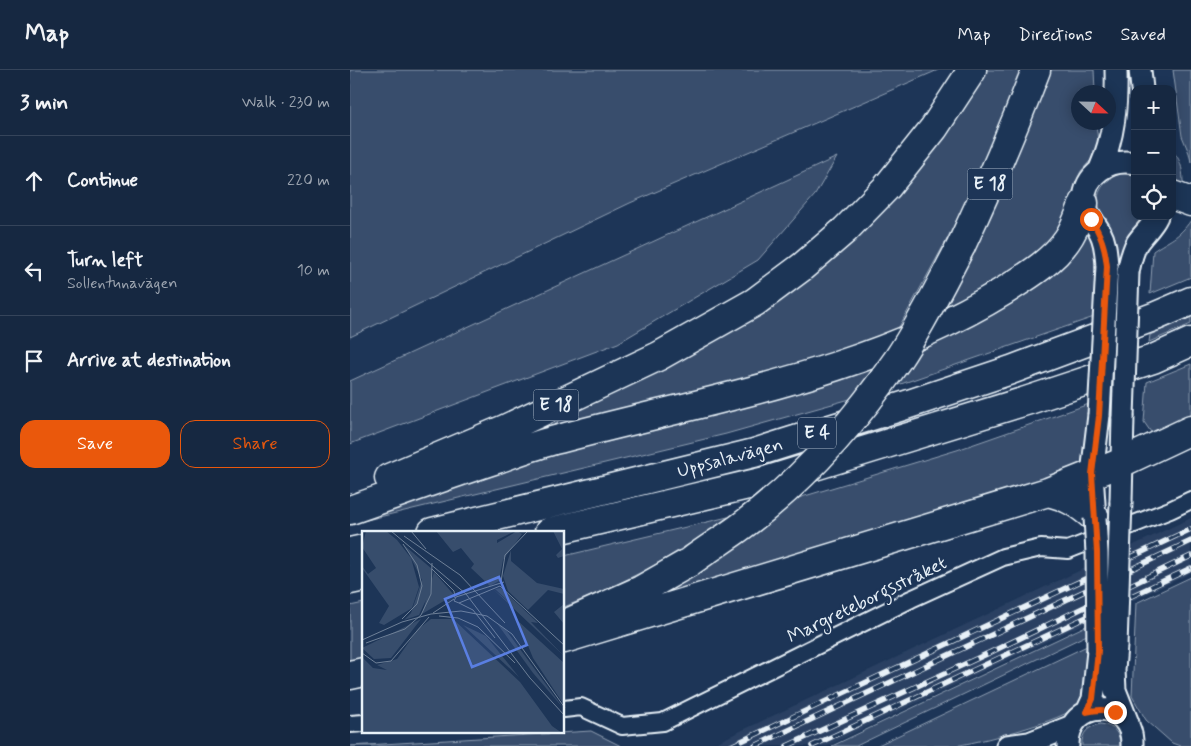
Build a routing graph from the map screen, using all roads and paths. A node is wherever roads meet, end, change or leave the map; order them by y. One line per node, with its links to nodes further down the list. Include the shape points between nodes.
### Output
1 (972, 70): 17 (highway, E 18, via 934,128 887,186 845,230 755,302 659,356 524,420)
2 (1036, 70): 24 (highway, E 18, bridge, via 990,185 961,246 899,357 867,402 826,450 744,525 641,590)
3 (1116, 70): 7 (street, via 1112,137)
4 (1140, 70): 5 (street)
5 (1142, 85)
6 (1131, 163): 7 (street)
7 (1100, 168): 10 (street, via 1086,190)
8 (1176, 196): 9 (highway)
9 (1191, 202)
10 (1084, 203): 16 (street, bridge, via 1101,234 1107,266 1099,416); 20 (highway, via 1067,240 1030,275 971,311 911,338 782,383 556,439)
11 (1155, 220): 15 (street, bridge, via 1137,244 1128,272)
12 (1191, 301): 22 (highway, Uppsalavägen / E 4, via 1011,370 754,453)
13 (1191, 342): 23 (highway, Uppsalavägen / E 4, via 1153,359 1029,400 769,480)
14 (1191, 430): 15 (highway)
15 (1123, 462): 16 (highway); 26 (street, bridge)
16 (1092, 474): 18 (highway); 21 (street)
17 (350, 492)
18 (1048, 492): 21 (highway, via 1076,502); 25 (highway)
19 (1191, 500): 27 (street, Margreteborgsstråket, via 1068,550 1042,548 1003,557 663,722 622,726 581,707)
20 (350, 510)
21 (1095, 518): 26 (street, bridge)
22 (436, 531)
23 (553, 531)
24 (565, 624)
25 (565, 639)
26 (1107, 648): 28 (street, via 1093,699); 29 (street, via 1116,690)
27 (565, 709)
28 (1076, 728): 29 (street, via 1096,709 1106,709 1123,718); 30 (street)
29 (1135, 739)
30 (1035, 745): 31 (street)
31 (1006, 746)

